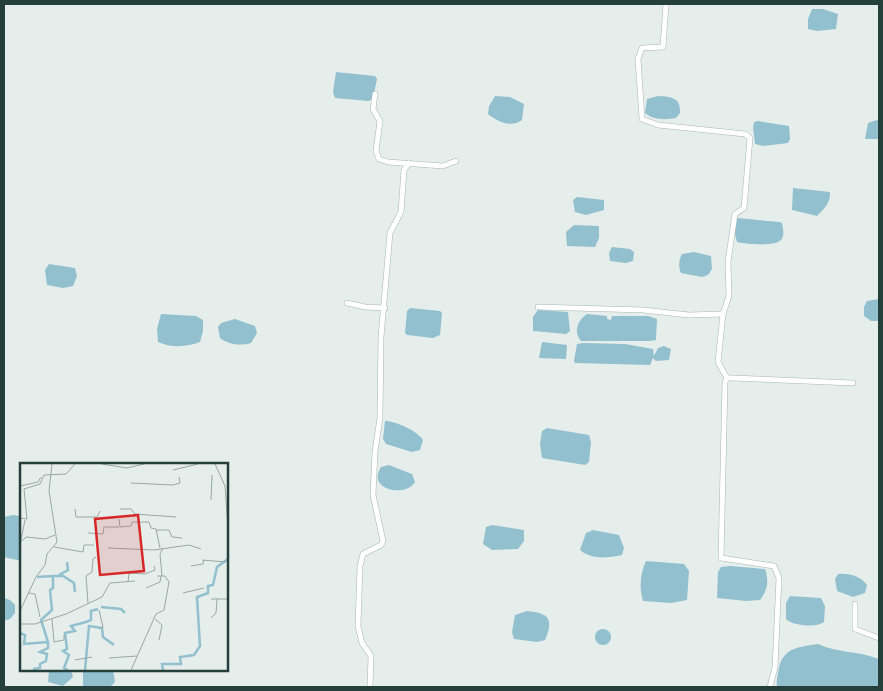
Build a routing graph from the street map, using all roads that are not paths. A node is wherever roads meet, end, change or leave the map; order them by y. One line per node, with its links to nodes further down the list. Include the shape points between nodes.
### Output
1 (666, 4): 8 (street, via 663,47 642,48 638,59 642,119 658,125 740,134 750,138 744,208 735,214 728,262 729,296)
2 (375, 94): 4 (street, via 373,109 380,120 377,155 388,162)
3 (456, 161): 4 (street, via 443,166)
4 (409, 163): 7 (street, via 404,170 402,212 390,233)
5 (347, 303): 7 (street)
6 (538, 307): 8 (street)
7 (384, 308): 13 (street, via 373,495 383,541 381,546 361,556 358,600 358,626 362,643 371,656)
8 (723, 314): 9 (street, via 718,362)
9 (728, 378): 10 (street); 14 (street, via 723,403 720,558 774,566 779,578 775,668)
10 (853, 383)
11 (854, 604): 12 (street, via 855,629)
12 (879, 638)
13 (370, 687)
14 (770, 687)

